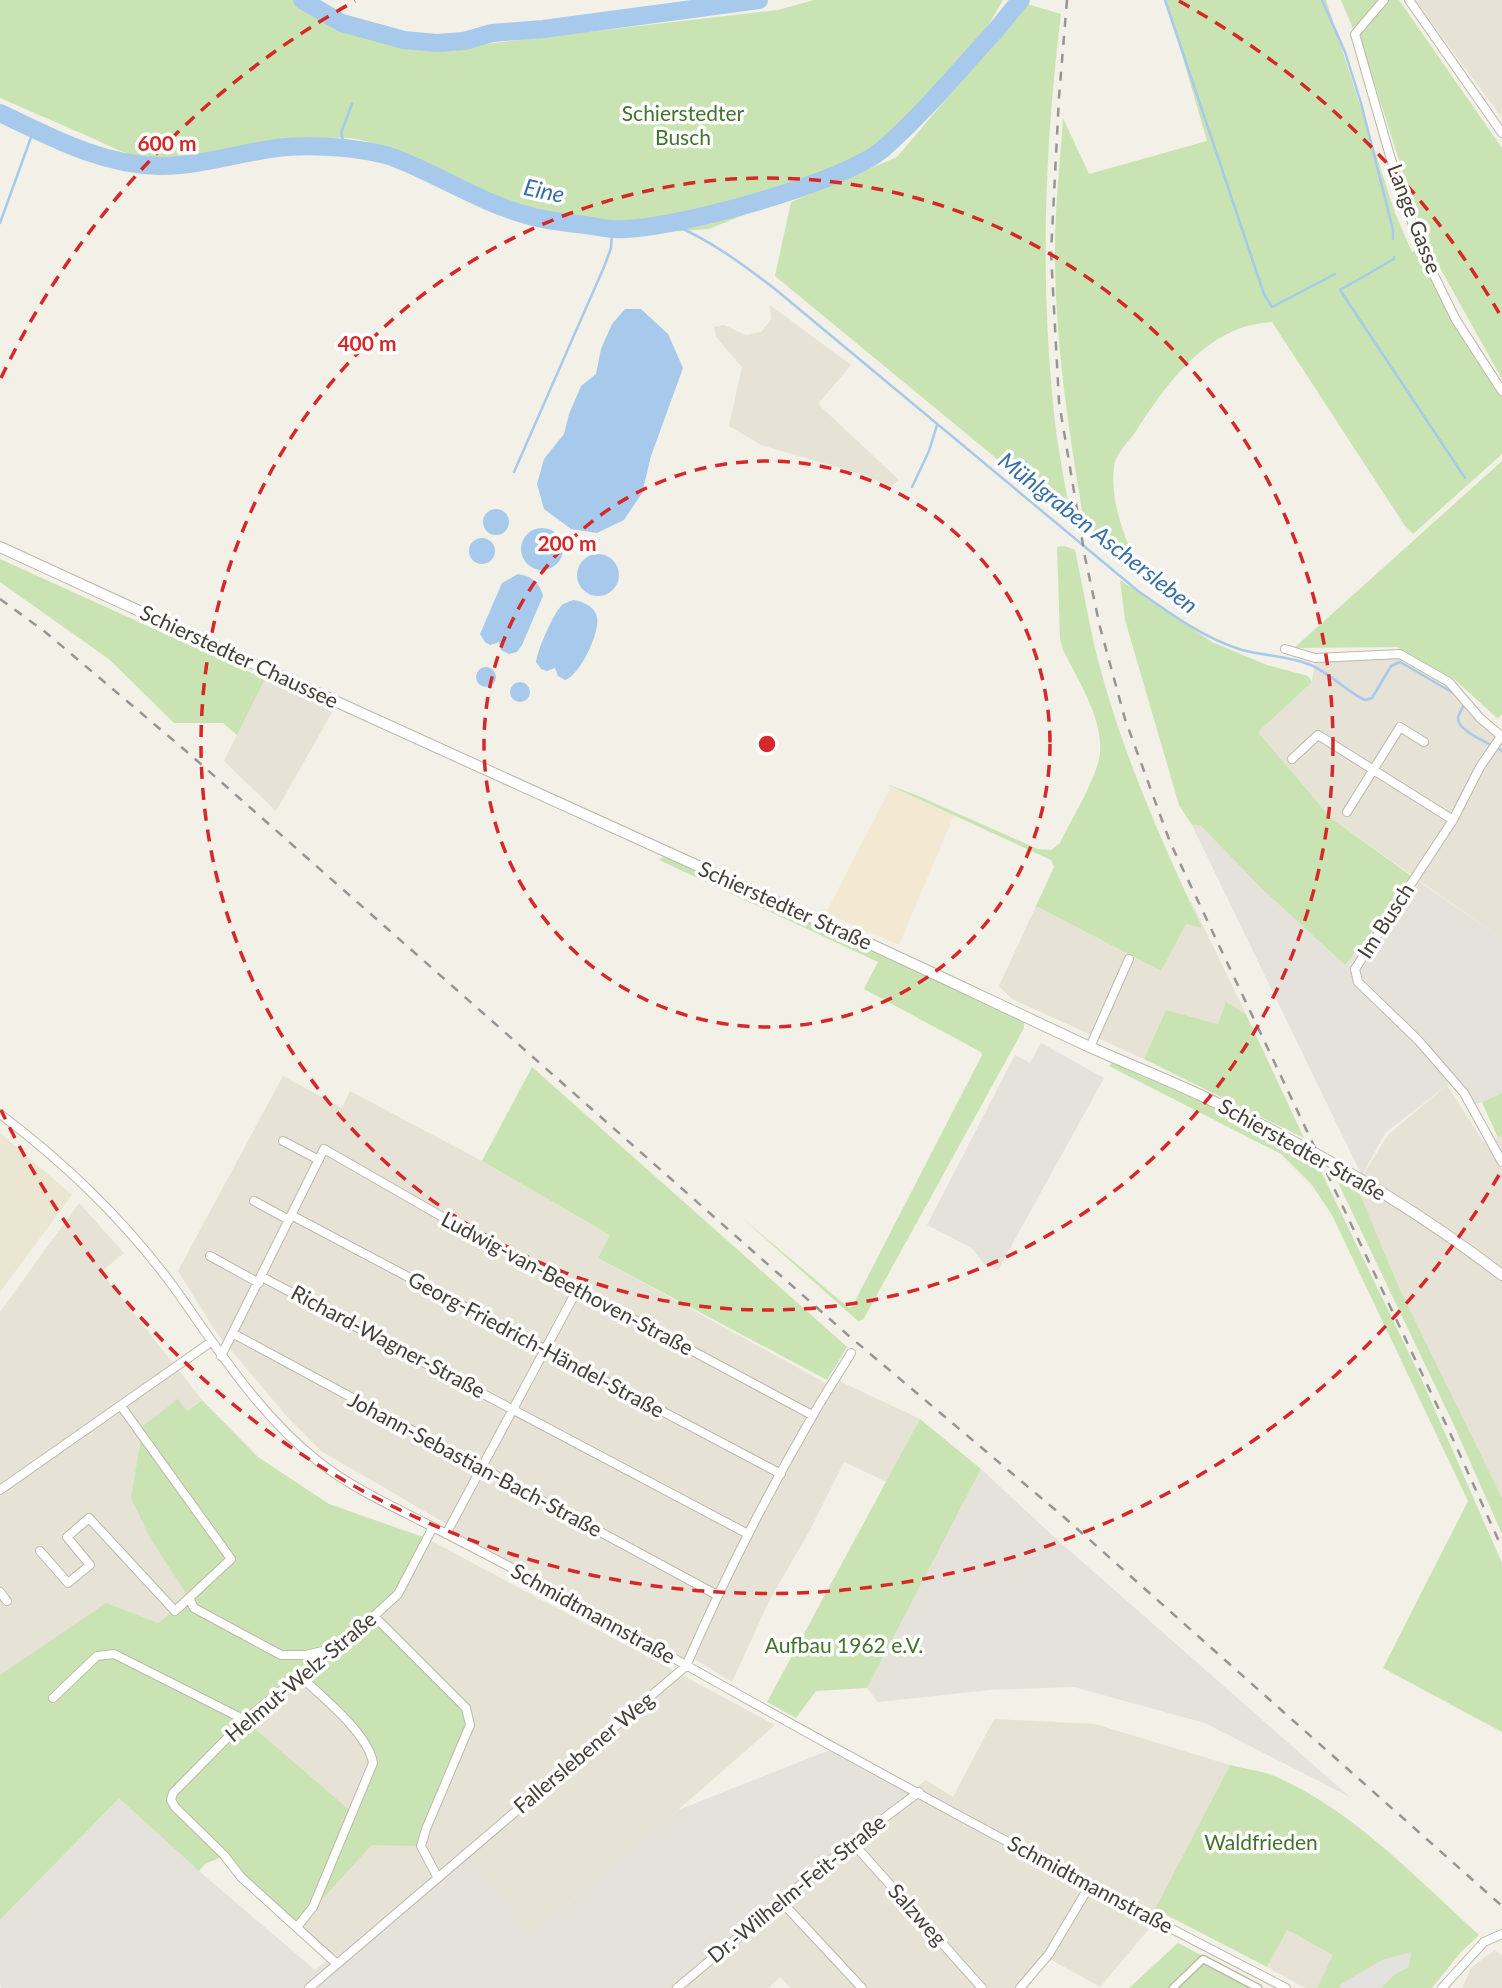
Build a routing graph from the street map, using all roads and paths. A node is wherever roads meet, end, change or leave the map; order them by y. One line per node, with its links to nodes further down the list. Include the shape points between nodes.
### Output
1 (1384, 0): 4 (street, Lange Gasse, via 1355,34 1390,156 1421,249 1455,320)
2 (1409, 0): 3 (street)
3 (1502, 133)
4 (1502, 391)
5 (0, 547): 10 (street, Schierstedter Chaussee)
6 (1285, 649): 7 (street, via 1315,658 1400,654 1449,682)
7 (1498, 740): 13 (street, Im Busch)
8 (1424, 742): 11 (street, via 1400,727)
9 (1292, 759): 11 (street, via 1318,735)
10 (478, 767): 15 (street, Schierstedter Straße)
11 (1374, 769): 12 (street); 13 (street)
12 (1347, 812)
13 (1453, 820): 19 (street, Im Busch, via 1355,969 1359,982 1464,1093)
14 (1129, 959): 15 (street)
15 (1090, 1047): 23 (street, Schierstedter Straße, via 1292,1142 1454,1238)
16 (0, 1114): 27 (street, Schmidtmannstraße, via 47,1149 117,1220 171,1283)
17 (283, 1141): 18 (street)
18 (319, 1160): 21 (street); 25 (street, Ludwig-van-Beethoven-Straße, via 324,1149)
19 (1502, 1162)
20 (254, 1201): 21 (street, Georg-Friedrich-Händel-Straße)
21 (290, 1217): 24 (street); 28 (street, Georg-Friedrich-Händel-Straße)
22 (210, 1256): 24 (street, Richard-Wagner-Straße)
23 (1502, 1275)
24 (260, 1280): 26 (street); 32 (street, Richard-Wagner-Straße)
25 (577, 1290): 28 (street); 33 (street, Ludwig-van-Beethoven-Straße)
26 (234, 1334): 30 (street); 34 (street, Johann-Sebastian-Bach-Straße)
27 (211, 1342): 30 (street, Schmidtmannstraße); 31 (street)
28 (545, 1350): 32 (street); 35 (street, Georg-Friedrich-Händel-Straße)
29 (851, 1353): 33 (street, Fallerslebener Weg)
30 (221, 1356): 37 (street, Schmidtmannstraße, via 262,1409 320,1463)
31 (121, 1406): 36 (street); 43 (street, via 231,1559)
32 (513, 1408): 34 (street); 39 (street, Richard-Wagner-Straße)
33 (812, 1415): 35 (street, Fallerslebener Weg)
34 (482, 1469): 38 (street); 42 (street, Johann-Sebastian-Bach-Straße)
35 (781, 1474): 39 (street, Fallerslebener Weg)
36 (0, 1490)
37 (433, 1527): 38 (street, Schmidtmannstraße); 45 (street, Helmut-Welz-Straße, via 398,1594)
38 (446, 1534): 47 (street, Schmidtmannstraße)
39 (748, 1534): 42 (street, Fallerslebener Weg)
40 (40, 1551): 43 (street, via 68,1583 90,1565 67,1537 89,1518 175,1611)
41 (0, 1592): 44 (street)
42 (717, 1595): 47 (street, Fallerslebener Weg)
43 (190, 1598): 46 (street, via 194,1608 281,1655)
44 (7, 1601)
45 (374, 1616): 46 (street, Helmut-Welz-Straße); 53 (street, via 466,1708 470,1725 421,1846)
46 (336, 1648): 48 (street, Helmut-Welz-Straße)
47 (686, 1666): 51 (street, Schmidtmannstraße); 53 (street, Fallerslebener Weg)
48 (300, 1676): 50 (street, Helmut-Welz-Straße); 56 (street, via 361,1738 373,1763 313,1907)
49 (53, 1698): 50 (street, via 97,1656 114,1654)
50 (245, 1720): 56 (street, Helmut-Welz-Straße, via 173,1793 172,1800 241,1877)
51 (919, 1793): 52 (street, Dr.-Wilhelm-Feit-Straße); 54 (street, Schmidtmannstraße)
52 (852, 1842): 55 (street, Dr.-Wilhelm-Feit-Straße); 62 (street, Salzweg)
53 (438, 1878): 58 (street, Fallerslebener Weg)
54 (1090, 1885): 63 (street, via 1049,1954); 66 (street, Schmidtmannstraße)
55 (780, 1900): 60 (street, Dr.-Wilhelm-Feit-Straße); 61 (street)
56 (297, 1927): 58 (street, Helmut-Welz-Straße)
57 (1502, 1934): 67 (street, via 1484,1942)
58 (337, 1964): 59 (street, Fallerslebener Weg)
59 (309, 1988)
60 (677, 1988)
61 (862, 1988)
62 (982, 1988)
63 (1020, 1988)
64 (1173, 1988): 65 (street, via 1203,1959)
65 (1258, 1988)
66 (1286, 1988)
67 (1442, 1988)

